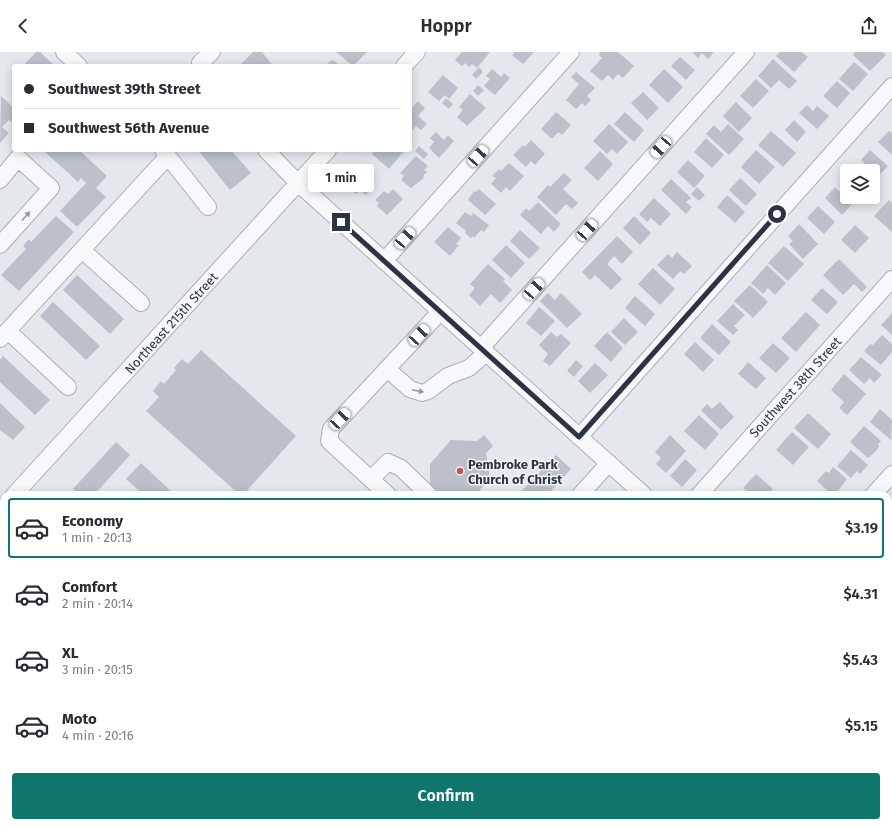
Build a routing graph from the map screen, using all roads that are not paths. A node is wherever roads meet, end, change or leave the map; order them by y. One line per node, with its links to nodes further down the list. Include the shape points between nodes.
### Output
1 (64, 52): 7 (street)
2 (212, 52): 6 (street)
3 (417, 52): 8 (street)
4 (571, 52): 18 (street)
5 (746, 52): 23 (street)
6 (198, 60)
7 (77, 64)
8 (406, 64)
9 (892, 86): 26 (street)
10 (268, 152): 14 (street)
11 (326, 152): 14 (street, Northeast 215th Street)
12 (166, 153): 15 (street); 17 (street)
13 (0, 180): 16 (street, one-way to 13, via 51,188 18,158)
14 (298, 183): 18 (street); 30 (street, Northeast 215th Street)
15 (208, 207)
16 (0, 245)
17 (82, 250): 20 (street); 22 (street)
18 (384, 261): 21 (street)
19 (892, 279): 35 (street, Southwest 38th Street)
20 (141, 303)
21 (440, 312): 23 (street); 24 (street)
22 (4, 335): 25 (street)
23 (483, 350): 24 (street, one-way to 23, via 413,391 425,392 448,376 469,368); 26 (street)
24 (387, 369): 29 (street, via 331,430 329,441)
25 (68, 387)
26 (579, 437): 27 (street)
27 (608, 463): 33 (street); 34 (street)
28 (892, 474): 36 (street)
29 (371, 479): 31 (street); 32 (street, via 388,462 401,468)
30 (23, 491)
31 (384, 491)
32 (425, 491)
33 (584, 491)
34 (640, 491)
35 (703, 491)
36 (877, 491)

